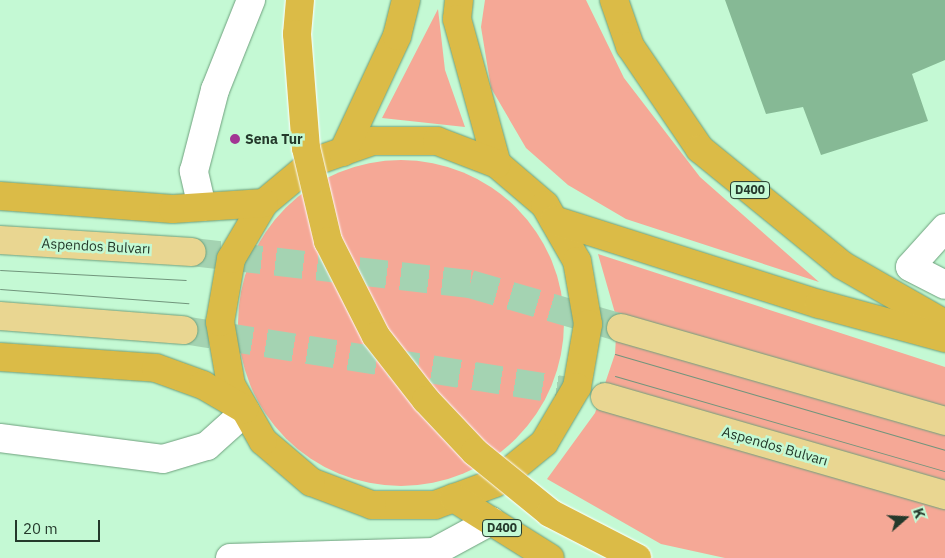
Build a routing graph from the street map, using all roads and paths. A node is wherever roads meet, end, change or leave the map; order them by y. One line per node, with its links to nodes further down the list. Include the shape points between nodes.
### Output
1 (251, 0): 10 (street, via 215,90 194,171)
2 (300, 0): 31 (highway, bridge, via 297,34 306,148 328,241 376,336 426,400 474,452 550,513)
3 (406, 0): 6 (highway, via 397,36)
4 (459, 0): 7 (highway, via 457,19)
5 (614, 0): 17 (highway, D400, via 630,46 700,149 842,265)
6 (343, 152): 7 (highway, via 373,141 437,142); 9 (highway, via 313,162)
7 (497, 164): 11 (highway, via 545,205)
8 (0, 196): 10 (highway)
9 (264, 203): 10 (highway); 23 (highway, via 231,259 220,322 231,385)
10 (202, 207)
11 (554, 220): 20 (highway, via 819,304); 27 (highway, via 577,261 588,324 577,387 544,443 495,483)
12 (945, 228): 15 (street, via 910,267)
13 (0, 240): 14 (main road, Aspendos Bulvarı)
14 (192, 252)
15 (945, 285)
16 (0, 316): 19 (main road)
17 (945, 324)
18 (622, 328): 24 (main road)
19 (183, 330)
20 (945, 338)
21 (0, 357): 23 (highway, via 156,368 203,385)
22 (605, 397): 26 (main road, Aspendos Bulvarı)
23 (246, 411): 25 (street, via 207,446 163,459); 27 (highway, via 263,441 311,482 372,505 435,505)
24 (945, 421)
25 (0, 438)
26 (945, 495)
27 (454, 498): 28 (highway, D400)
28 (491, 521): 29 (street, via 434,552); 30 (highway, D400)
29 (230, 558)
30 (550, 558)
31 (637, 558)

